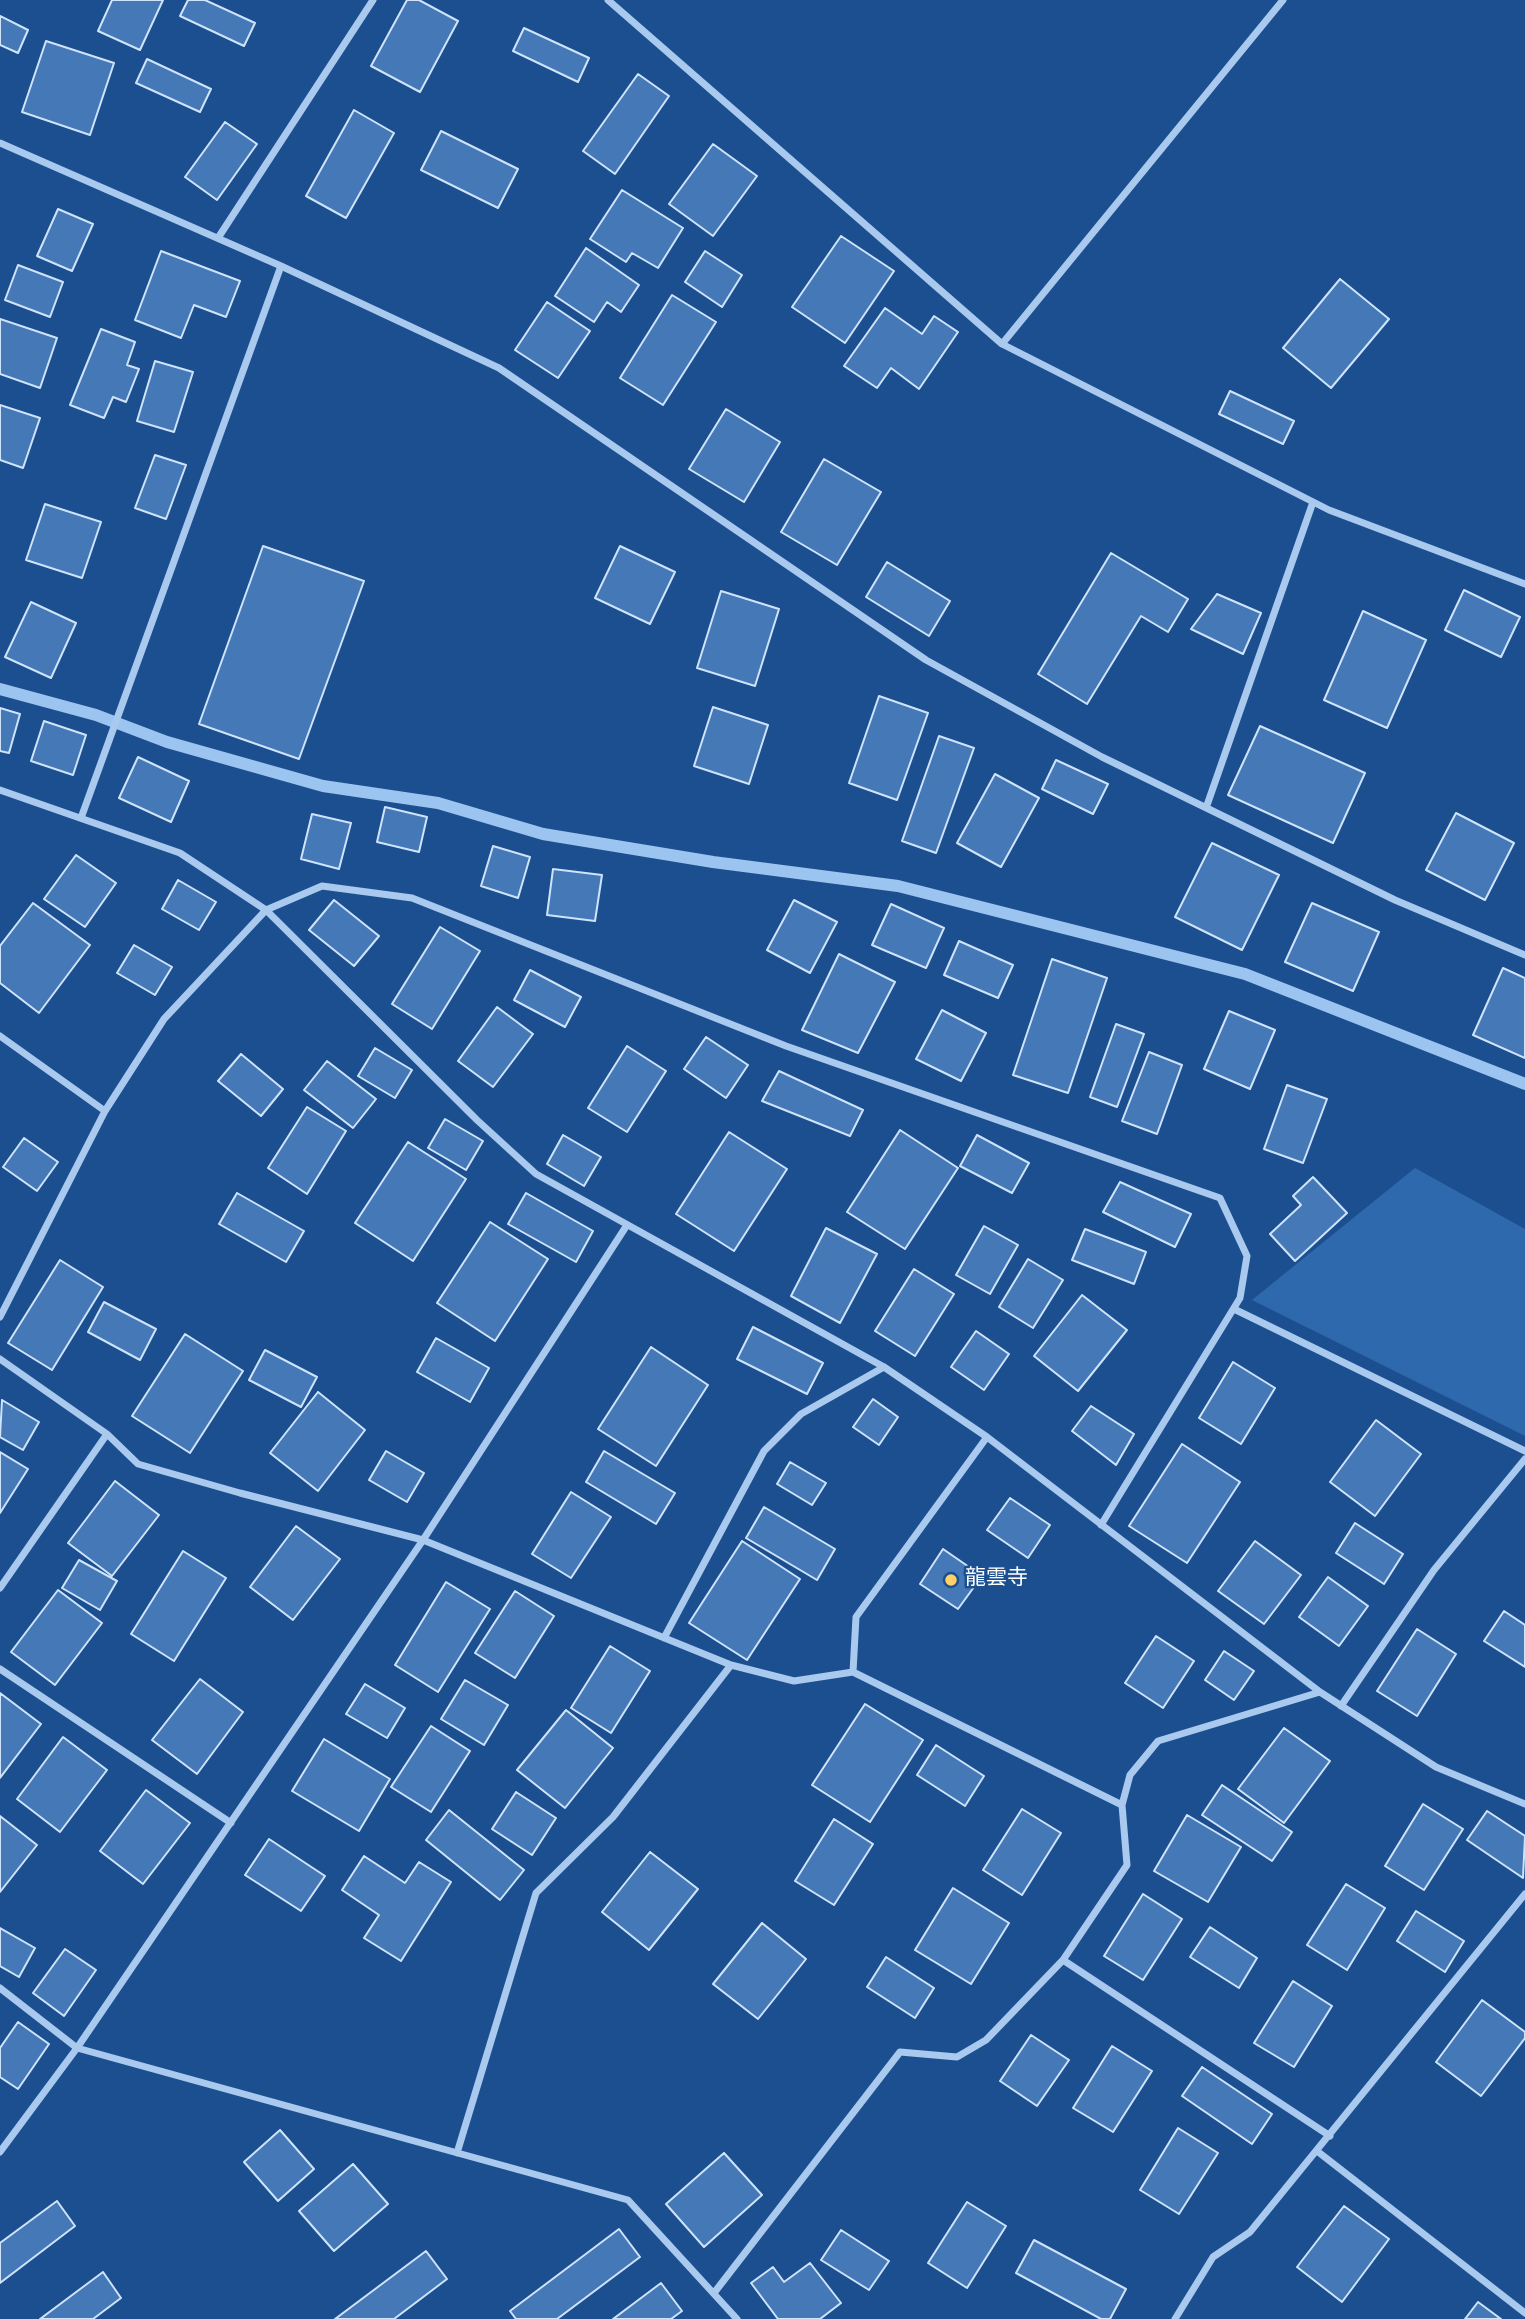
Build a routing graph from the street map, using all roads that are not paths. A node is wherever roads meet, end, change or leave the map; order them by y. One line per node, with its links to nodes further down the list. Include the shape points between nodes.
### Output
1 (373, 0): 5 (street)
2 (608, 0): 7 (street)
3 (1283, 0): 7 (street)
4 (0, 143): 5 (street)
5 (218, 238): 6 (street)
6 (281, 266): 11 (street, via 499,368 926,660 1102,757); 12 (street)
7 (1002, 344): 8 (street)
8 (1313, 502): 9 (street); 11 (street)
9 (1525, 584)
10 (0, 790): 12 (street)
11 (1206, 808): 14 (street, via 1395,900)
12 (81, 818): 13 (street, via 180,853)
13 (266, 910): 16 (street, via 164,1019); 17 (street, via 536,1174); 18 (street, via 322,887 412,898 786,1046 1220,1198 1247,1256)
14 (1525, 954)
15 (0, 1036): 16 (street)
16 (105, 1111): 19 (street)
17 (627, 1225): 21 (street); 27 (street)
18 (1234, 1309): 24 (street); 26 (street)
19 (0, 1317)
20 (0, 1359): 22 (street)
21 (884, 1367): 23 (street); 29 (street, via 801,1414 764,1451)
22 (107, 1434): 27 (street, via 138,1464); 28 (street)
23 (987, 1437): 26 (street); 32 (street, via 856,1617)
24 (1525, 1451)
25 (1525, 1460): 34 (street, via 1434,1570)
26 (1101, 1524): 33 (street)
27 (424, 1540): 29 (street); 37 (street)
28 (0, 1588)
29 (664, 1638): 30 (street)
30 (731, 1665): 32 (street, via 794,1681); 45 (street, via 613,1816 536,1893)
31 (0, 1669): 37 (street)
32 (853, 1672): 36 (street)
33 (1320, 1692): 34 (street); 36 (street, via 1158,1741 1130,1775)
34 (1341, 1706): 35 (street, via 1436,1767)
35 (1525, 1804)
36 (1122, 1805): 39 (street, via 1127,1865)
37 (231, 1823): 41 (street)
38 (1525, 1894): 42 (street)
39 (1063, 1960): 42 (street); 46 (street, via 986,2040 957,2057 900,2052)
40 (0, 1988): 41 (street)
41 (77, 2048): 44 (street); 45 (street)
42 (1330, 2136): 43 (street)
43 (1317, 2151): 47 (street); 50 (street, via 1250,2232 1213,2258)
44 (0, 2152)
45 (457, 2153): 46 (street, via 628,2200)
46 (714, 2293): 48 (street)
47 (1525, 2313)
48 (734, 2316): 49 (street)
49 (723, 2319)
50 (1175, 2319)

